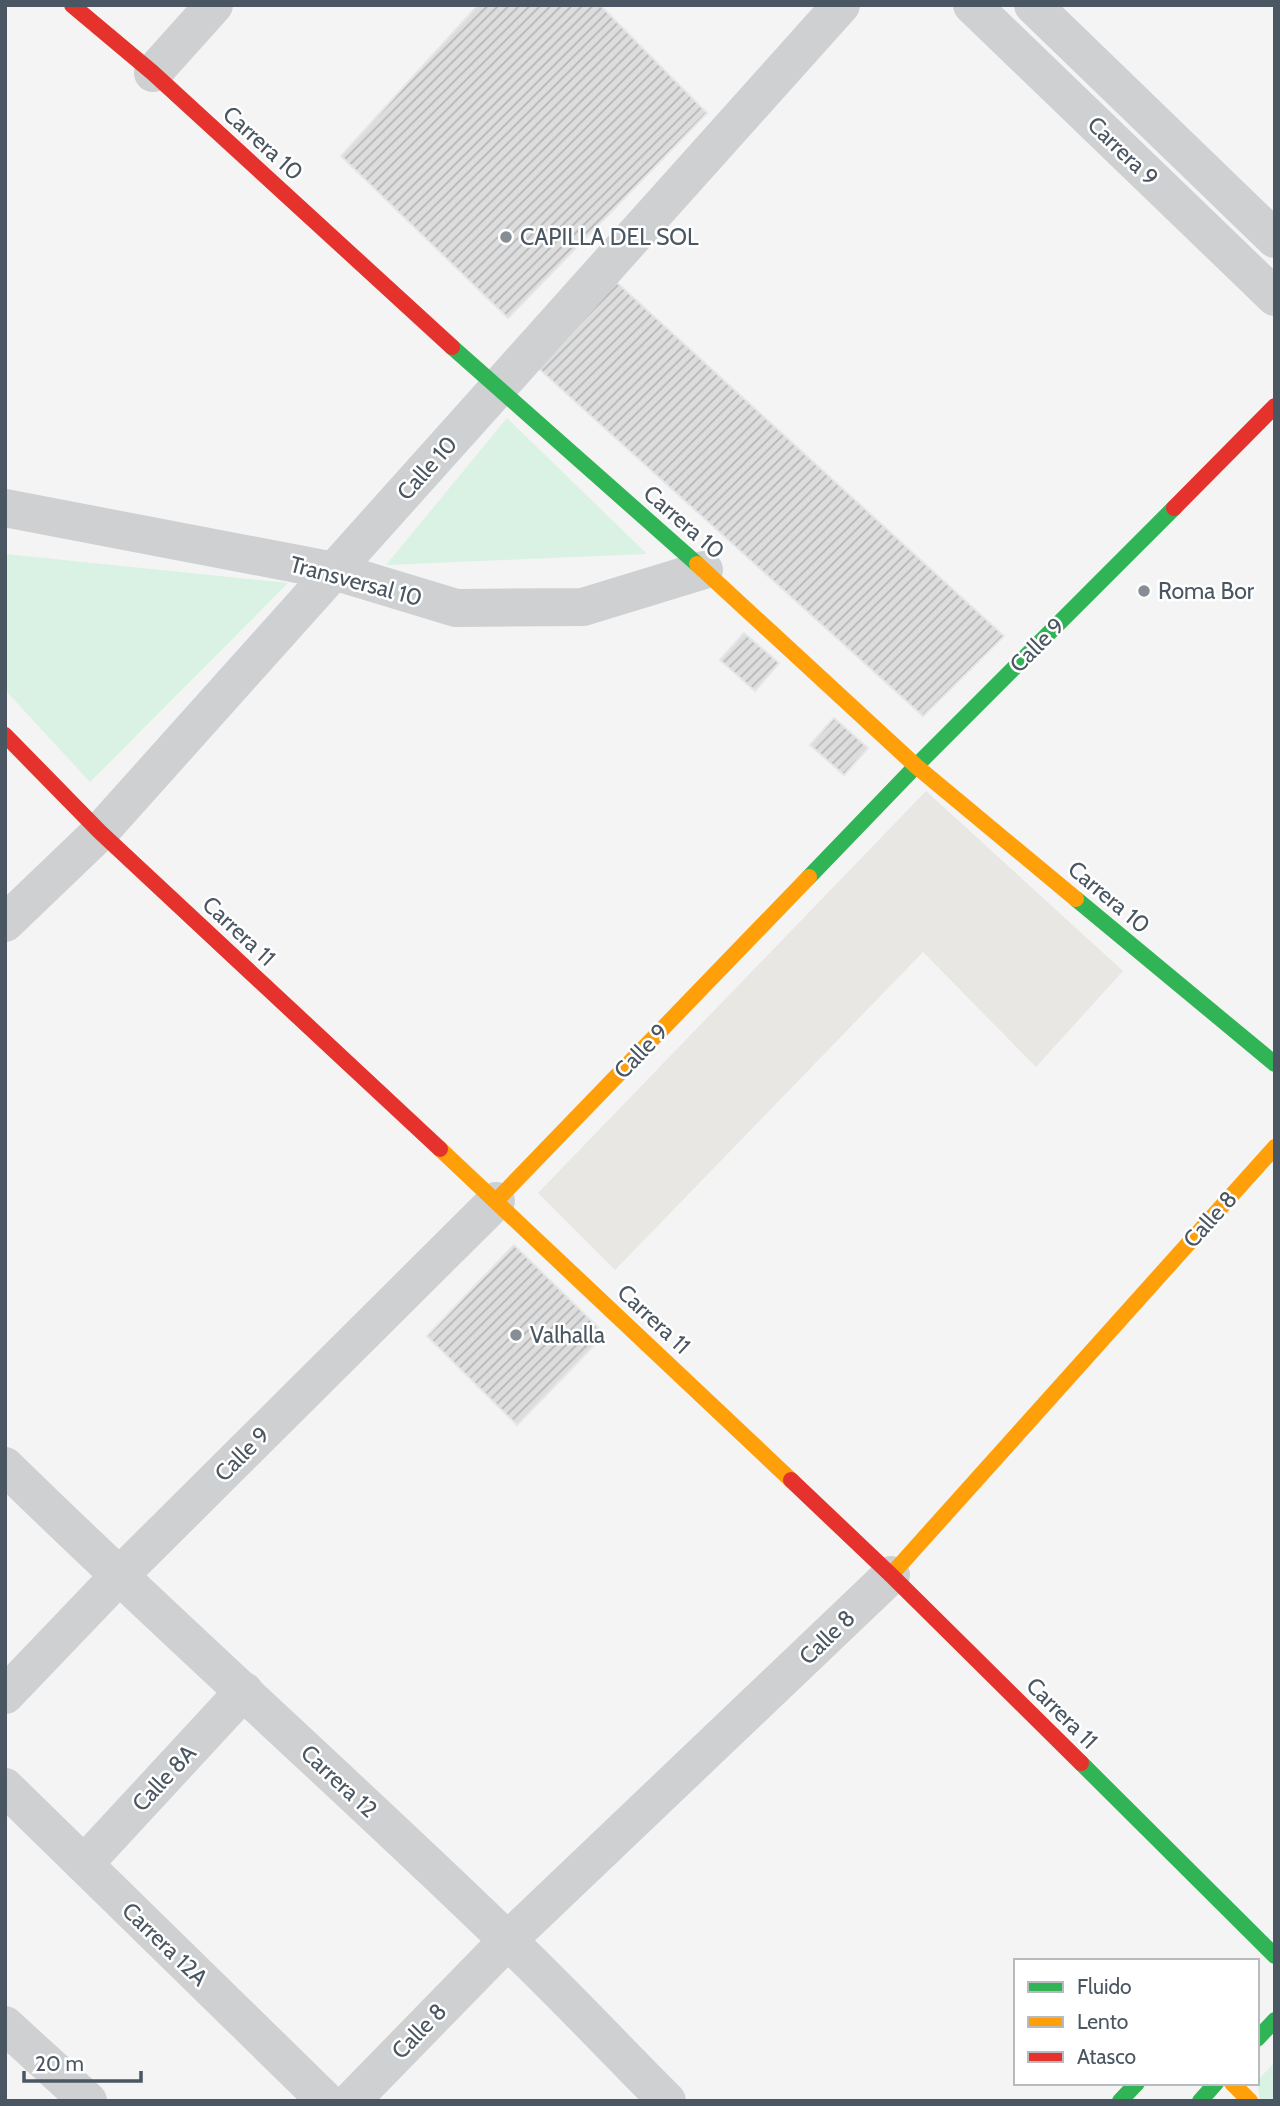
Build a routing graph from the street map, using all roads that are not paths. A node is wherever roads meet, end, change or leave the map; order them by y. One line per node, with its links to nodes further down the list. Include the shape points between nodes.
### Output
1 (72, 5): 8 (main road, Carrera 10)
2 (214, 5): 8 (street)
3 (841, 5): 13 (street, Calle 10)
4 (972, 5): 7 (street, Carrera 9)
5 (1033, 5): 6 (street, Carrera 9)
6 (1062, 33): 7 (street); 9 (street, Carrera 9)
7 (1031, 61): 10 (street, Carrera 9)
8 (153, 72): 13 (main road, Carrera 10)
9 (1189, 156): 10 (street); 11 (street, Carrera 9)
10 (1161, 187): 12 (street, Carrera 9)
11 (1275, 239)
12 (1275, 297)
13 (498, 388): 16 (main road, Carrera 10); 17 (street, Calle 10)
14 (1275, 406): 19 (main road, Calle 9)
15 (5, 508): 17 (street, Transversal 10)
16 (704, 570): 17 (street, Transversal 10, via 583,607 469,608); 19 (main road, Carrera 10)
17 (334, 571): 20 (street, Calle 10)
18 (5, 735): 20 (main road, Carrera 11)
19 (916, 766): 22 (main road, Carrera 10); 24 (main road, Calle 9)
20 (100, 832): 21 (street, Calle 10); 24 (main road, Carrera 11)
21 (5, 923)
22 (1275, 1064)
23 (1275, 1147): 26 (main road, Calle 8)
24 (496, 1201): 26 (main road, Carrera 11); 27 (street, Calle 9)
25 (5, 1466): 27 (street, Carrera 12)
26 (891, 1575): 33 (street, Calle 8); 34 (main road, Carrera 11)
27 (118, 1577): 28 (street, Carrera 12); 29 (street, Calle 9)
28 (244, 1691): 31 (street, Calle 8A); 33 (street, Carrera 12)
29 (5, 1695)
30 (5, 1787): 31 (street, Carrera 12A)
31 (84, 1864): 42 (street, Carrera 12A)
32 (1275, 1931): 34 (main road)
33 (508, 1940): 43 (street, Calle 8); 44 (street, Carrera 12)
34 (1259, 1949): 35 (main road, Carrera 11)
35 (1275, 1956)
36 (1275, 2020): 37 (main road)
37 (1259, 2037)
38 (10, 2039): 41 (street)
39 (1214, 2085): 45 (main road)
40 (1234, 2085): 46 (main road)
41 (88, 2101)
42 (326, 2101)
43 (351, 2101)
44 (667, 2101)
45 (1200, 2101)
46 (1250, 2101)

